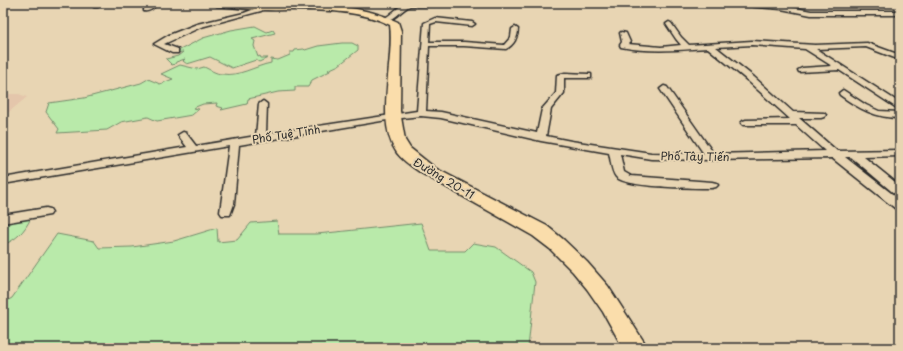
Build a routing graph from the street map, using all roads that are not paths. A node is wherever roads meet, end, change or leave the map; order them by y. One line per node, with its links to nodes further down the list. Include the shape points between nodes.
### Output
1 (104, 3): 8 (street)
2 (154, 3): 10 (street)
3 (217, 3): 9 (highway)
4 (483, 3): 7 (street)
5 (734, 3): 12 (street, via 781,7 811,14)
6 (412, 4): 7 (street); 13 (street, via 405,5)
7 (464, 4): 11 (street)
8 (96, 6)
9 (265, 7): 13 (highway, via 315,8); 15 (street, via 251,14)
10 (146, 10)
11 (469, 12)
12 (900, 13)
13 (387, 19): 39 (highway, Đường 20-11, via 395,24 396,31)
14 (203, 20): 15 (street)
15 (222, 20): 24 (street, via 203,24 158,44)
16 (472, 24): 20 (street, via 435,20 428,22)
17 (669, 24): 22 (street)
18 (515, 29): 20 (street, via 514,38 506,48)
19 (623, 33): 22 (street, via 626,42 624,45 631,47)
20 (425, 44): 36 (street)
21 (710, 46): 22 (street); 23 (street, via 752,43); 40 (street)
22 (687, 47)
23 (808, 47): 25 (street, via 868,45); 26 (street)
24 (175, 51)
25 (900, 58)
26 (841, 68): 27 (street); 32 (street)
27 (802, 70)
28 (588, 76): 44 (street, via 560,77 560,93 548,106)
29 (664, 89): 51 (street)
30 (843, 93): 38 (street, via 870,111)
31 (866, 95): 32 (street)
32 (886, 97): 33 (street); 35 (street)
33 (900, 98)
34 (263, 104): 43 (street)
35 (900, 107)
36 (421, 113): 39 (street, Phố Tây Tiến); 44 (street, Phố Tây Tiến, via 476,122)
37 (821, 115): 40 (street)
38 (900, 115)
39 (392, 116): 43 (street, Phố Tuệ Tĩnh); 59 (highway, Đường 20-11, via 403,150 419,165 540,231 562,249 602,293)
40 (795, 119): 41 (street); 50 (street)
41 (746, 123)
42 (182, 135): 46 (street)
43 (261, 138): 45 (street, Phố Tuệ Tĩnh)
44 (541, 138): 47 (street, Phố Tây Tiến)
45 (234, 142): 46 (street, Phố Tuệ Tĩnh); 57 (street)
46 (193, 149): 52 (street, Phố Tuệ Tĩnh)
47 (614, 151): 51 (street, Phố Tây Tiến, via 651,156); 53 (street, via 619,173 627,179)
48 (900, 153): 49 (street, Phố Tây Tiến)
49 (854, 154): 50 (street, Phố Tây Tiến); 54 (street)
50 (835, 155): 51 (street, Phố Tây Tiến); 55 (street)
51 (711, 157)
52 (3, 181)
53 (712, 185)
54 (900, 192)
55 (900, 206)
56 (46, 212): 58 (street)
57 (226, 212)
58 (3, 219)
59 (636, 348)

